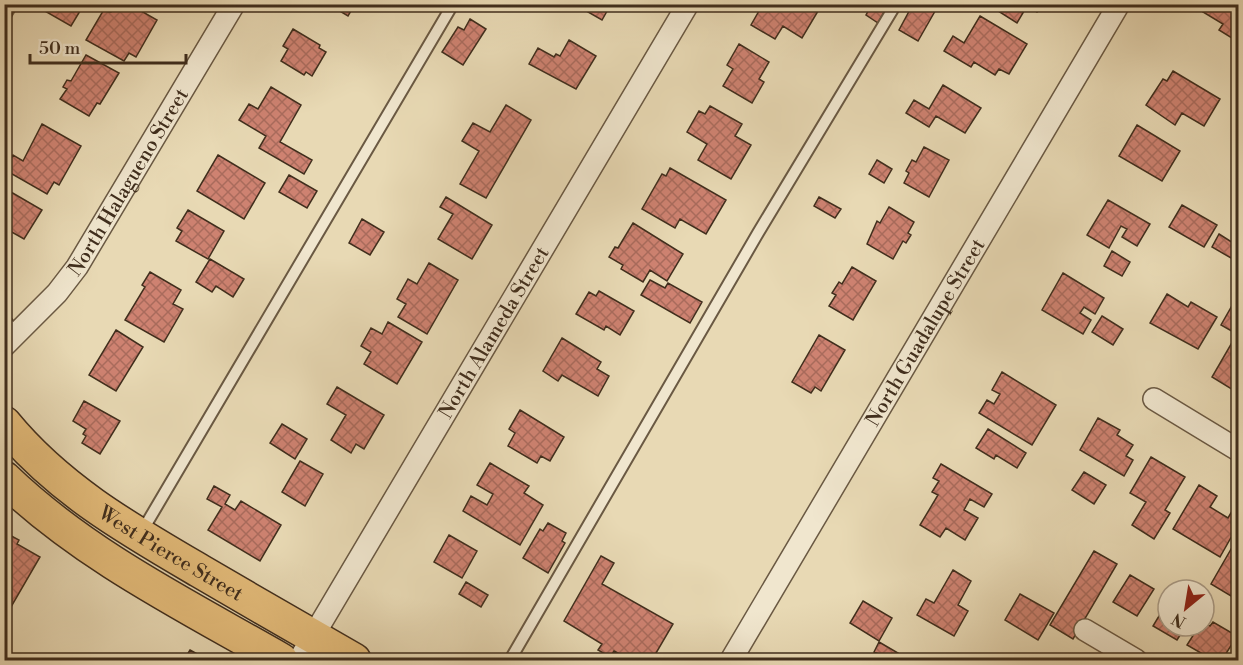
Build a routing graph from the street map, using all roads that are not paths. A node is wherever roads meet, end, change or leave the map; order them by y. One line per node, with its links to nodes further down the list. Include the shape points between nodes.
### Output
1 (12, 4): 7 (lane)
2 (234, 4): 8 (street, North Halagueno Street, via 76,267 57,293)
3 (453, 4): 13 (lane)
4 (688, 4): 15 (street, North Alameda Street)
5 (896, 4): 18 (lane)
6 (1119, 4): 19 (street, North Guadalupe Street)
7 (4, 17)
8 (9, 333)
9 (1154, 399): 11 (street)
10 (4, 423): 13 (highway, West Pierce Street, via 50,472)
11 (1239, 450)
12 (4, 478): 16 (highway, West Pierce Street, via 66,532)
13 (140, 536): 15 (highway, West Pierce Street)
14 (1085, 630): 20 (street)
15 (306, 649): 17 (highway, West Pierce Street)
16 (281, 660)
17 (354, 660)
18 (510, 660)
19 (731, 660)
20 (1136, 660)

